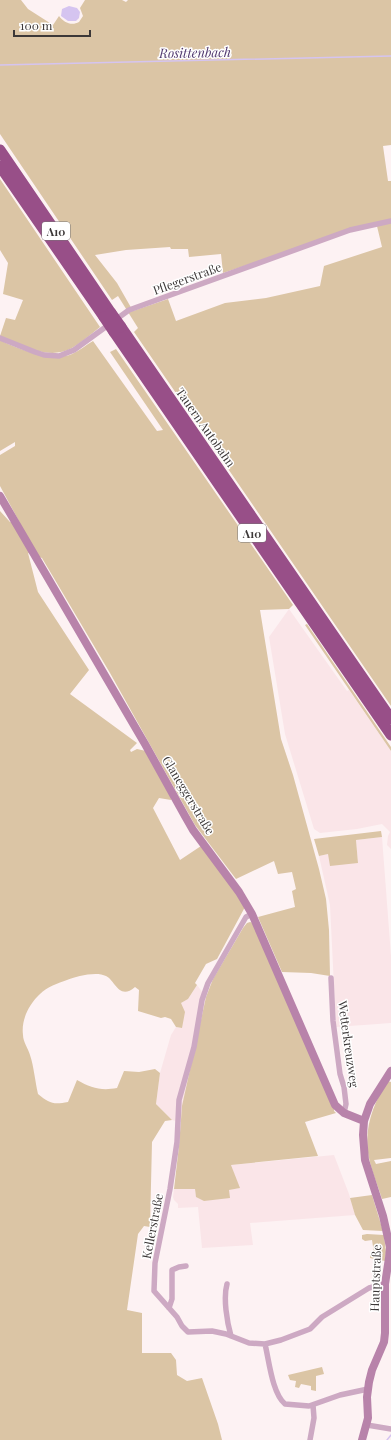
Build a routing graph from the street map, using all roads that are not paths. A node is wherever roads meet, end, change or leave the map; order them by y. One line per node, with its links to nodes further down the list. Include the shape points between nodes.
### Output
1 (0, 150): 4 (highway, Tauern Autobahn / A10)
2 (0, 166): 4 (highway, Tauern Autobahn / A10)
3 (391, 220): 6 (street, Pflegerstraße, via 350,230 129,310 74,350 59,356 44,355)
4 (108, 315): 5 (highway, Tauern Autobahn / A10, bridge)
5 (117, 329): 8 (highway, Tauern Autobahn / A10); 9 (highway, Tauern Autobahn / A10)
6 (0, 338)
7 (0, 496): 10 (street, Glaneggerstraße, via 188,821)
8 (391, 719)
9 (391, 735)
10 (252, 914): 13 (street, Glaneggerstraße, via 332,1099); 19 (street, Kellerstraße, via 246,917 208,983 180,1100 177,1142 156,1263 154,1291)
11 (331, 978): 13 (street, Wetterkreuzweg, via 332,1021 344,1087)
12 (391, 1071): 14 (street, Hauptstraße, via 370,1104)
13 (344, 1113): 14 (street, Glaneggerstraße)
14 (364, 1121): 15 (street, Hauptstraße, via 365,1160 388,1236)
15 (390, 1260): 18 (street, Hauptstraße)
16 (186, 1266): 19 (street, via 172,1270 172,1299)
17 (227, 1284): 21 (street, via 225,1294)
18 (385, 1284): 20 (street, Hauptstraße); 22 (street, Kellerstraße, via 369,1288 322,1317 310,1329)
19 (169, 1308): 21 (street, Kellerstraße, via 188,1332 212,1331)
20 (388, 1308): 23 (street, Hauptstraße, via 384,1342 372,1370)
21 (231, 1336): 22 (street, Kellerstraße, via 249,1343)
22 (265, 1344): 24 (street, via 274,1384 283,1402 289,1405)
23 (368, 1388): 24 (street); 25 (street, Hauptstraße)
24 (313, 1405): 27 (street, via 314,1418)
25 (367, 1425): 26 (street); 28 (street)
26 (391, 1429)
27 (310, 1440)
28 (362, 1440)

